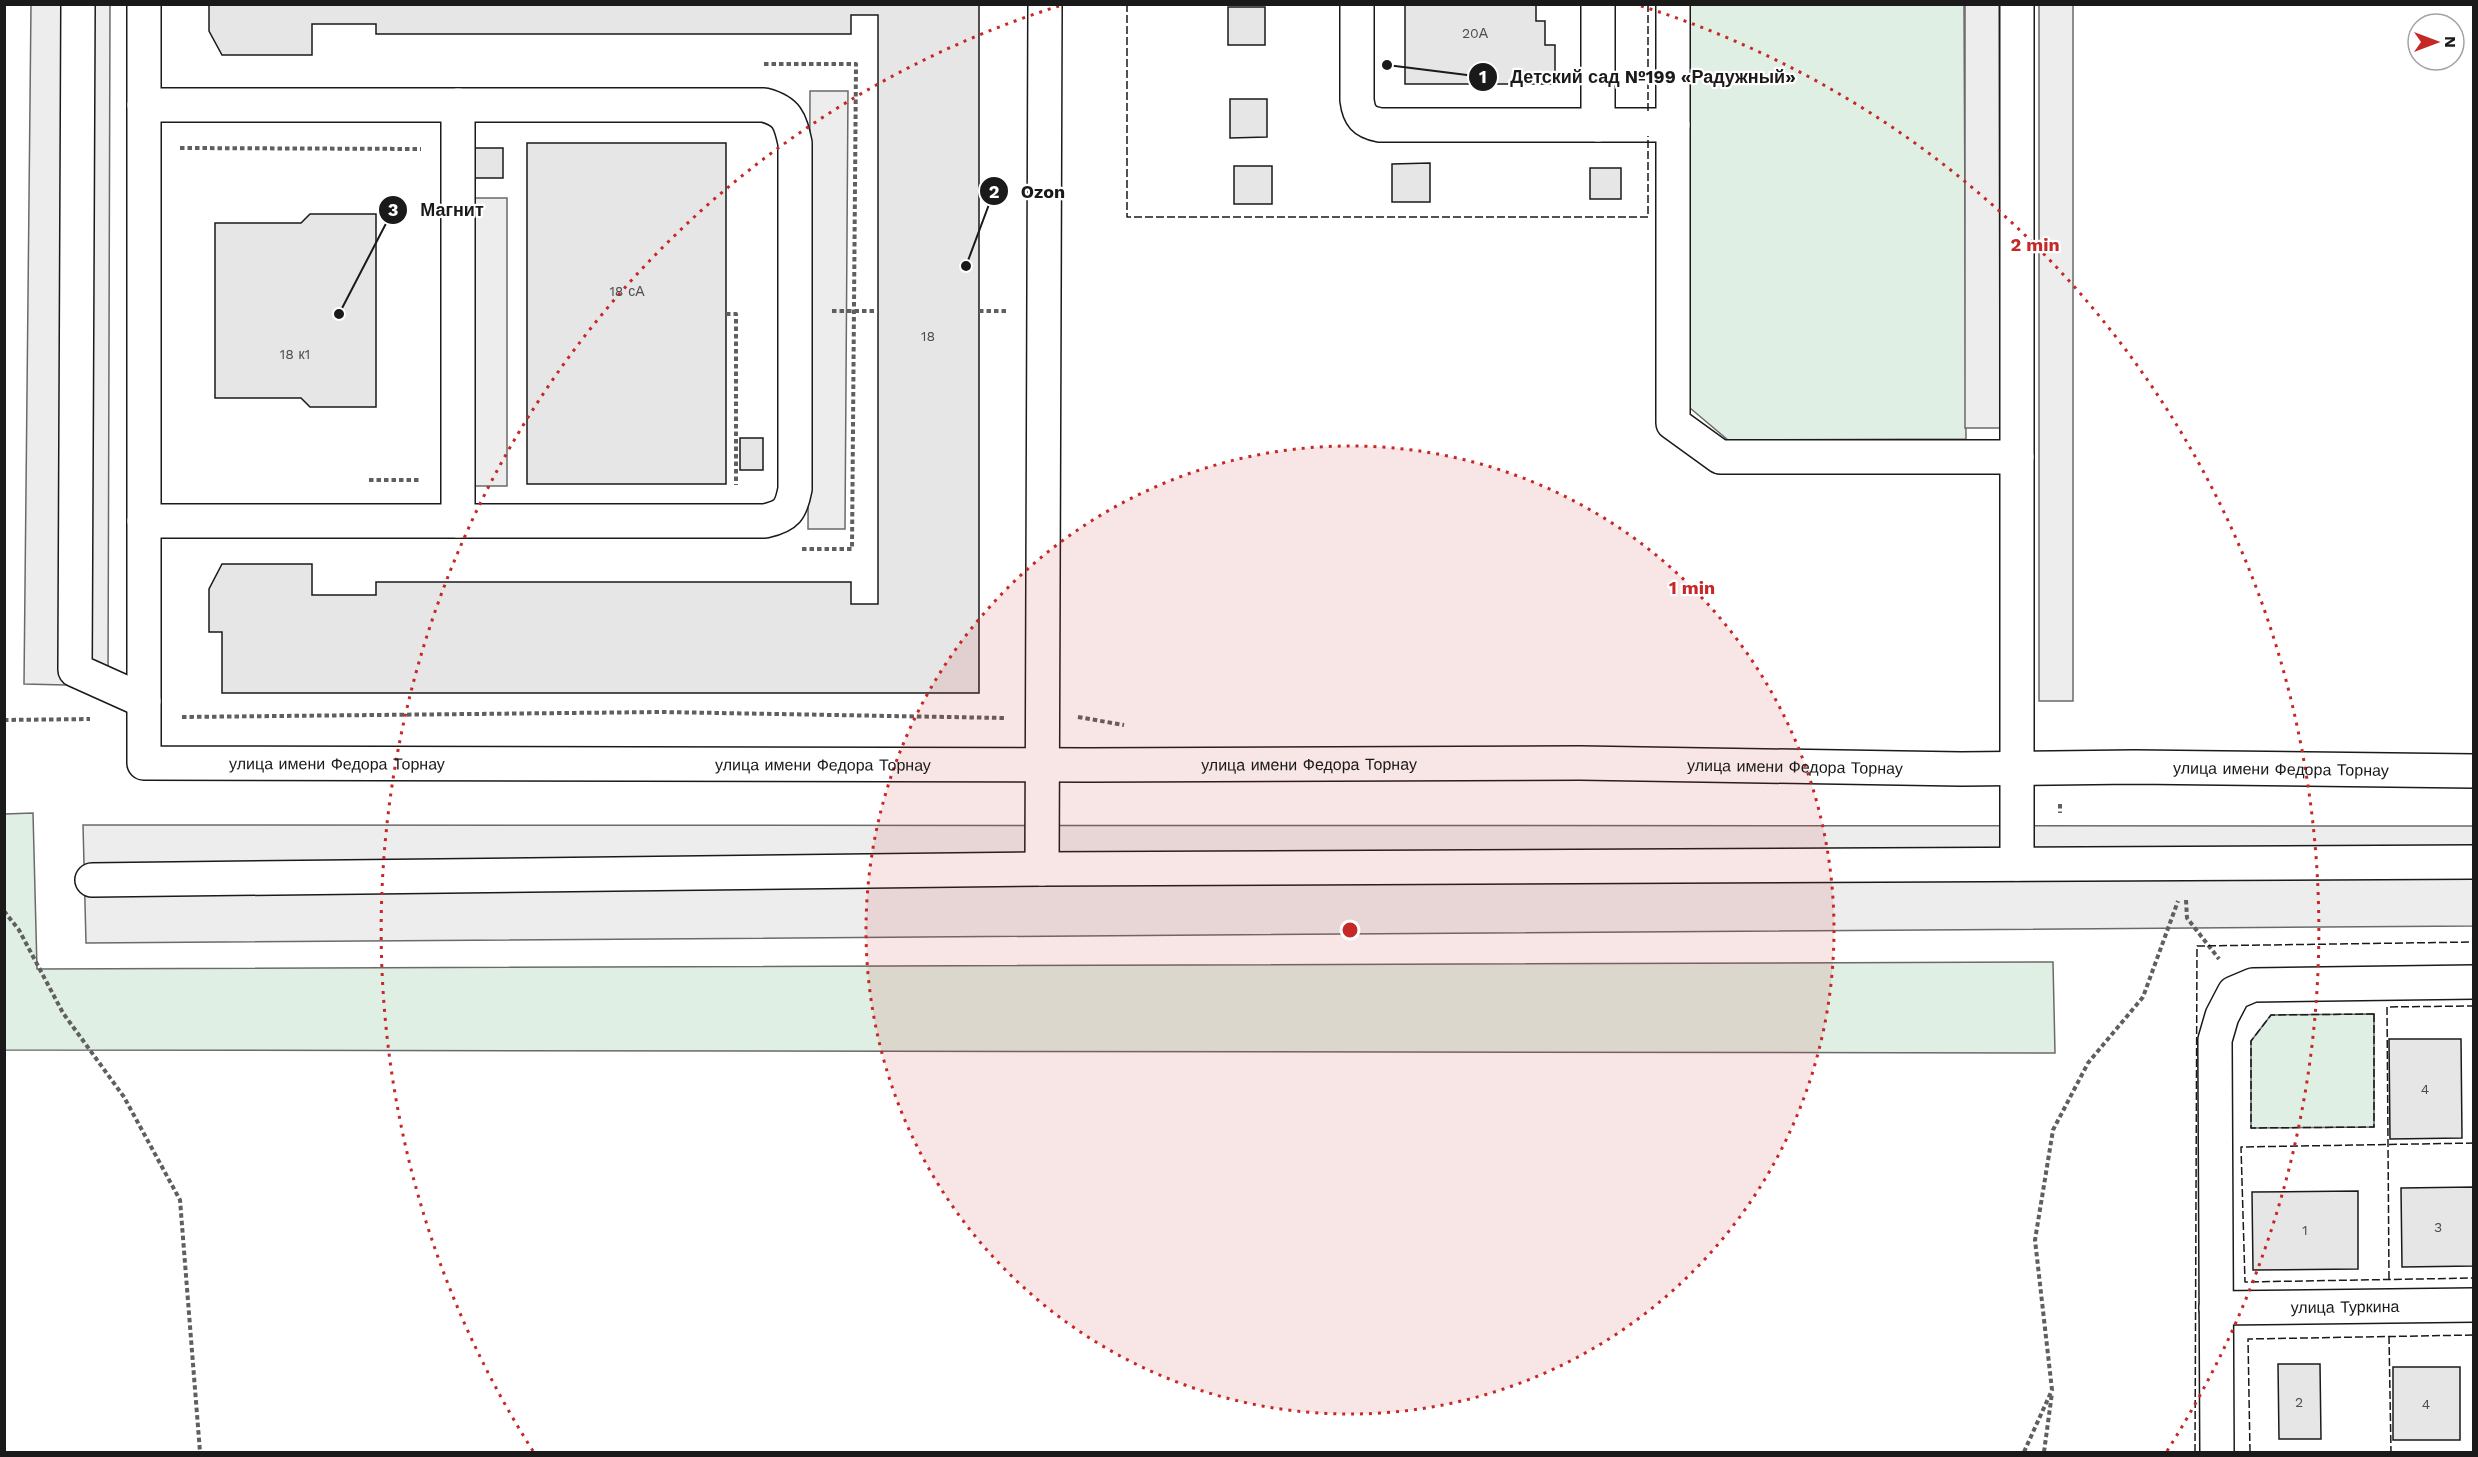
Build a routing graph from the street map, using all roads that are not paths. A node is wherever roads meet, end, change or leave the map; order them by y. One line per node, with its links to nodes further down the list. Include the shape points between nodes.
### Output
1 (78, 4): 15 (street, via 75,670)
2 (144, 4): 8 (street)
3 (1045, 4): 16 (street)
4 (1358, 4): 10 (street, via 1358,100 1359,112 1367,122)
5 (1598, 4): 10 (street)
6 (1673, 4): 11 (street)
7 (2017, 4): 12 (street)
8 (144, 105): 9 (street); 13 (street)
9 (458, 105): 14 (street); 14 (street, via 764,105 778,108 791,122 795,143 792,507 779,518 765,521)
10 (1598, 125): 11 (street)
11 (1673, 125): 12 (street, via 1673,423 1720,458)
12 (2017, 457): 17 (street)
13 (144, 521): 14 (street); 15 (street)
14 (458, 521)
15 (144, 701): 16 (street, улица имени Федора Торнау, via 144,763)
16 (1042, 765): 17 (street, улица имени Федора Торнау, via 1580,763); 21 (street)
17 (2017, 768): 18 (street, улица имени Федора Торнау); 20 (street)
18 (2474, 771)
19 (2474, 862): 20 (street)
20 (2017, 864): 21 (street)
21 (1042, 868): 22 (street)
22 (92, 880)
23 (2474, 982): 25 (street, via 2249,987 2234,993 2215,1040)
24 (2474, 1305): 25 (street, улица Туркина)
25 (2216, 1308): 26 (street)
26 (2217, 1452)

